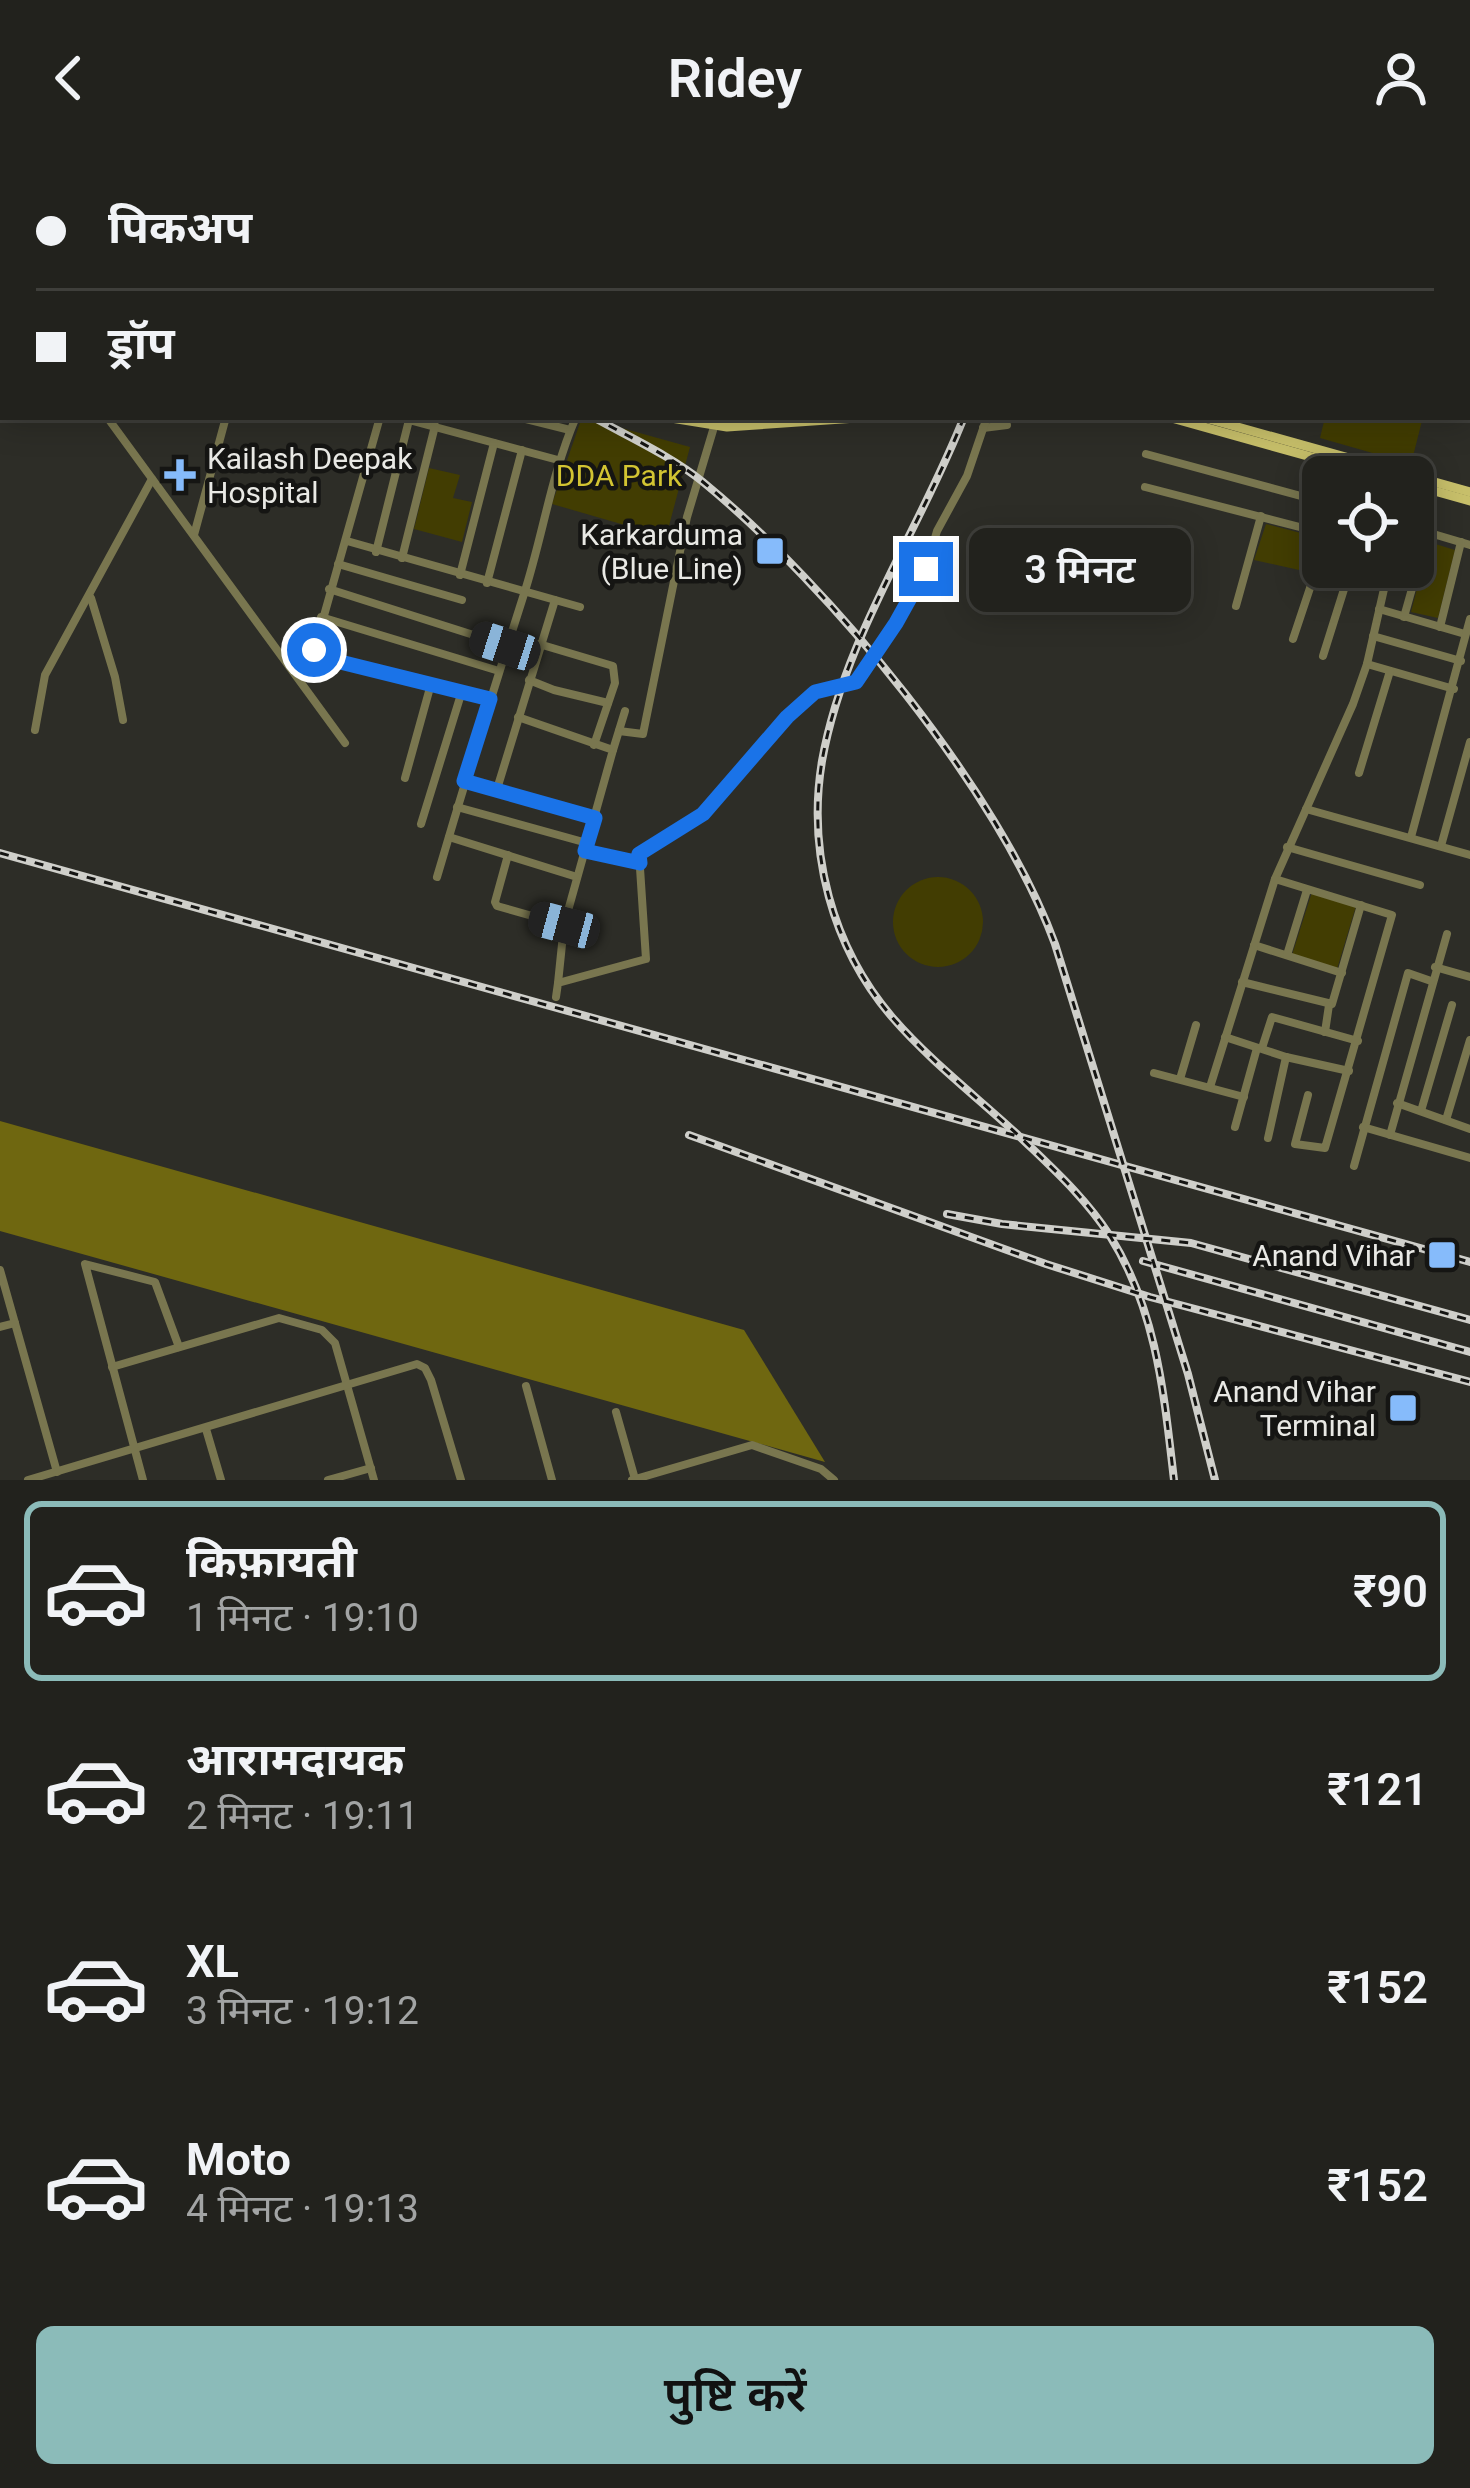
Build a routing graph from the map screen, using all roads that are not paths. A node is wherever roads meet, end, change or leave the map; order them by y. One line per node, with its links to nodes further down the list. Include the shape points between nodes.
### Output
1 (108, 420): 21 (street)
2 (225, 420): 29 (street)
3 (379, 420): 30 (street)
4 (530, 420): 14 (street)
5 (575, 420): 14 (street)
6 (838, 420): 10 (main road, via 760,427)
7 (986, 420): 13 (street)
8 (1179, 420): 18 (main road)
9 (1212, 420): 19 (main road)
10 (716, 421): 73 (street, via 686,517 643,734)
11 (1006, 425): 13 (street)
12 (435, 426): 15 (street); 32 (street, via 407,421); 33 (street)
13 (983, 428): 93 (street, via 926,569 856,682 815,692 703,814 639,854)
14 (570, 430): 20 (street)
15 (494, 443): 16 (street); 35 (street)
16 (522, 450): 20 (street); 36 (street)
17 (1146, 454): 24 (street)
18 (1308, 456)
19 (1332, 456)
20 (558, 460): 42 (street)
21 (152, 479): 29 (street); 43 (street)
22 (1434, 486): 25 (main road)
23 (1145, 487): 26 (street)
24 (1302, 496)
25 (1470, 497)
26 (1262, 516): 27 (street); 46 (street)
27 (1302, 526)
28 (1434, 534): 31 (street)
29 (194, 537): 75 (street)
30 (347, 541): 32 (street); 34 (street)
31 (1466, 543): 52 (street)
32 (376, 552): 33 (street)
33 (402, 559): 35 (street)
34 (338, 564): 41 (street); 44 (street)
35 (460, 575): 36 (street)
36 (487, 583): 42 (street)
37 (1310, 588): 55 (street)
38 (1344, 588): 58 (street)
39 (1384, 588): 48 (street)
40 (1412, 588): 50 (street)
41 (329, 589): 49 (street); 57 (street)
42 (524, 593): 45 (street); 57 (street)
43 (91, 597): 71 (street); 72 (street, via 45,675)
44 (463, 600)
45 (555, 600): 47 (street); 56 (street)
46 (1236, 606)
47 (580, 607)
48 (1379, 609): 50 (street); 54 (street)
49 (321, 617): 61 (street); 64 (street, via 312,646 320,657)
50 (1404, 617): 52 (street)
51 (1470, 620): 53 (street)
52 (1440, 627): 53 (street)
53 (1465, 634): 59 (street)
54 (1373, 636): 59 (street); 60 (street)
55 (1293, 639)
56 (539, 644): 63 (street); 68 (street, via 613,667)
57 (505, 646): 61 (street)
58 (1323, 656)
59 (1461, 661): 65 (street)
60 (1367, 664): 62 (street); 83 (street)
61 (499, 670): 67 (street)
62 (1390, 670): 65 (street); 78 (street)
63 (529, 680): 68 (street); 70 (street)
64 (431, 684): 66 (street); 79 (street)
65 (1454, 689): 87 (street)
66 (462, 691): 67 (street); 85 (street)
67 (490, 699): 80 (street)
68 (608, 703): 76 (street)
69 (625, 710): 73 (street)
70 (518, 717): 76 (street); 81 (street)
71 (123, 720)
72 (35, 730)
73 (619, 731): 77 (street)
74 (1470, 742): 88 (street)
75 (344, 743)
76 (594, 745): 77 (street)
77 (614, 749): 84 (street)
78 (1359, 773)
79 (406, 778)
80 (464, 781): 81 (street); 82 (street)
81 (497, 789): 84 (street)
82 (457, 808): 86 (street); 89 (street)
83 (1306, 809): 87 (street); 90 (street)
84 (595, 818): 89 (street)
85 (421, 824)
86 (449, 838): 91 (street); 94 (street)
87 (1411, 838): 88 (street)
88 (1441, 846): 92 (street)
89 (586, 847): 93 (street); 95 (street)
90 (1288, 847): 96 (street); 97 (street)
91 (508, 855): 95 (street); 100 (street, via 497,906)
92 (1470, 855)
93 (640, 863): 109 (street, via 646,959)
94 (437, 877)
95 (577, 878): 100 (street)
96 (1275, 879): 98 (street); 102 (street)
97 (1420, 885)
98 (1307, 890): 99 (street); 103 (street)
99 (1361, 905): 105 (street); 117 (street, via 1392,916)
100 (564, 925): 109 (street)
101 (1447, 934): 104 (street)
102 (1254, 945): 103 (street); 108 (street)
103 (1287, 955): 105 (street)
104 (1435, 967): 106 (street); 107 (street)
105 (1342, 973): 111 (street)
106 (1470, 977)
107 (1431, 981): 127 (street); 131 (street, via 1408,973)
108 (1241, 982): 111 (street); 115 (street)
109 (558, 983): 110 (street)
110 (556, 997)
111 (1329, 1005): 114 (street)
112 (1452, 1005): 128 (street)
113 (1196, 1025): 123 (street)
114 (1325, 1032): 117 (street); 118 (street, via 1272,1017)
115 (1225, 1037): 118 (street); 124 (street)
116 (1470, 1040): 122 (street)
117 (1358, 1041): 120 (street)
118 (1259, 1048): 119 (street); 126 (street)
119 (1286, 1057): 120 (street); 134 (street)
120 (1349, 1071): 125 (street, via 1325,1148 1295,1144)
121 (1154, 1073): 123 (street)
122 (1465, 1073): 129 (street)
123 (1180, 1079): 124 (street)
124 (1210, 1088): 126 (street)
125 (1308, 1095)
126 (1244, 1097): 130 (street)
127 (1396, 1103): 128 (street); 133 (street)
128 (1421, 1112): 129 (street)
129 (1445, 1120): 132 (street)
130 (1235, 1127)
131 (1363, 1127): 133 (street); 136 (street)
132 (1470, 1129)
133 (1390, 1135): 135 (street)
134 (1268, 1138)
135 (1470, 1158)
136 (1354, 1166)
137 (0, 1270): 138 (street)
138 (15, 1323): 139 (street); 148 (street)
139 (0, 1327)
140 (178, 1347): 141 (street); 141 (street, via 155,1282 87,1263); 142 (street, via 279,1318 329,1336)
141 (112, 1367): 146 (street)
142 (347, 1386): 145 (street); 147 (street); 155 (street, via 425,1368)
143 (526, 1386): 156 (street)
144 (616, 1412): 157 (street)
145 (206, 1429): 146 (street); 152 (street)
146 (134, 1450): 148 (street); 151 (street)
147 (371, 1468): 153 (street); 154 (street)
148 (57, 1472): 150 (street)
149 (670, 1475): 157 (street); 158 (street, via 752,1445)
150 (28, 1480)
151 (142, 1480)
152 (221, 1480)
153 (330, 1480)
154 (374, 1480)
155 (461, 1480)
156 (552, 1480)
157 (634, 1480)
158 (835, 1480)

